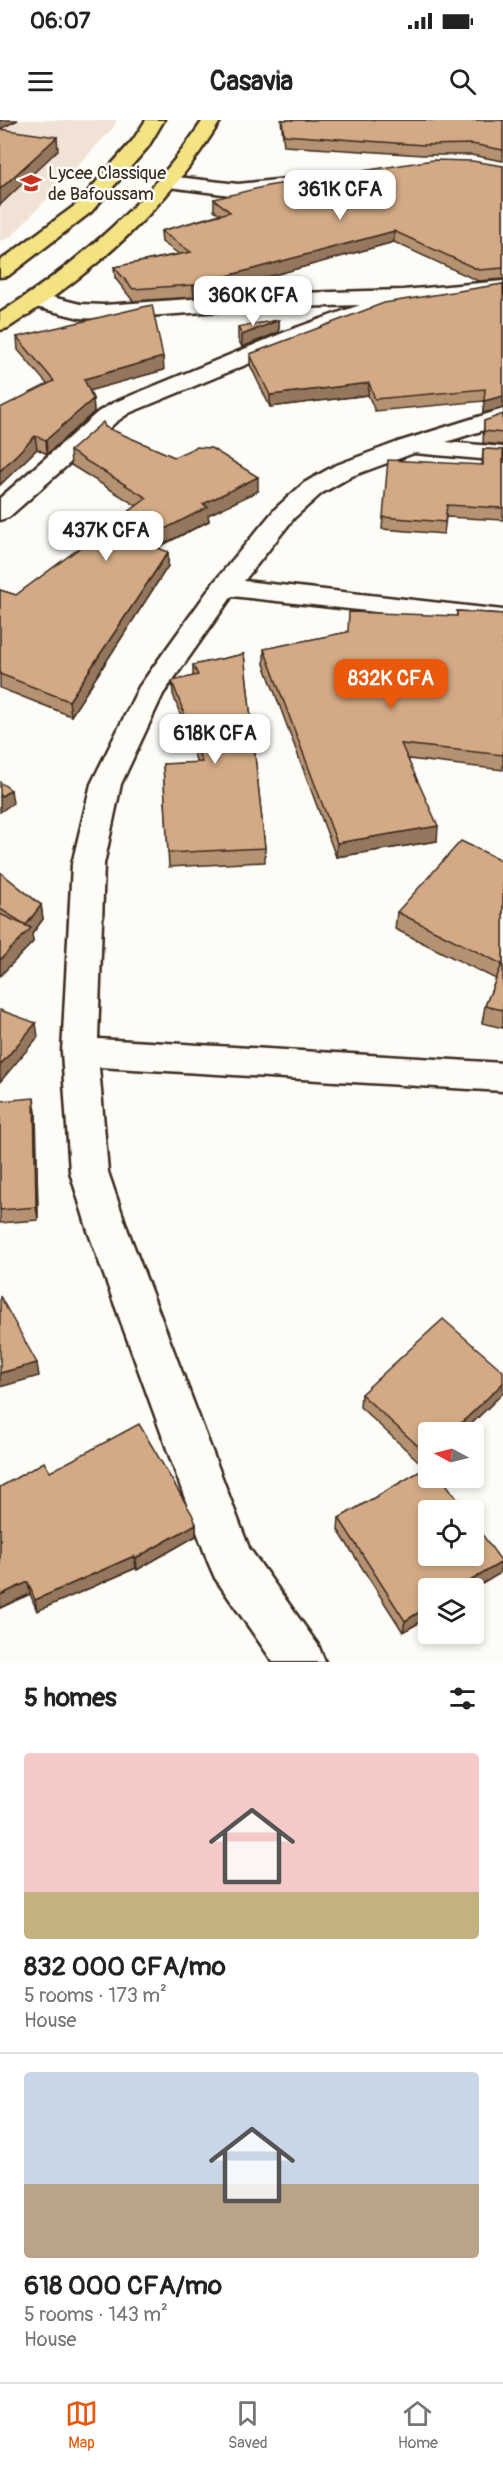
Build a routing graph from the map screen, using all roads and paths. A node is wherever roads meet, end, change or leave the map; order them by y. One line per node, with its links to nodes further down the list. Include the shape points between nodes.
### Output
1 (155, 120): 5 (main road, via 141,143 84,208)
2 (212, 120): 3 (main road, via 195,150)
3 (168, 182): 4 (street, via 238,190); 8 (main road, via 140,215)
4 (313, 182)
5 (0, 271)
6 (503, 288): 7 (street)
7 (403, 297): 8 (street, via 263,301 104,312 80,311); 13 (street, via 298,335 121,408)
8 (36, 300): 9 (main road)
9 (0, 323)
10 (503, 416): 11 (street)
11 (407, 447): 12 (street); 14 (street, via 343,471 313,488 285,513)
12 (503, 454)
13 (0, 512)
14 (225, 586): 15 (street); 16 (street, via 149,693 106,784 88,864)
15 (503, 618)
16 (80, 1052): 17 (street); 18 (street, via 89,1172 108,1232 231,1562)
17 (503, 1077)
18 (301, 1662)

